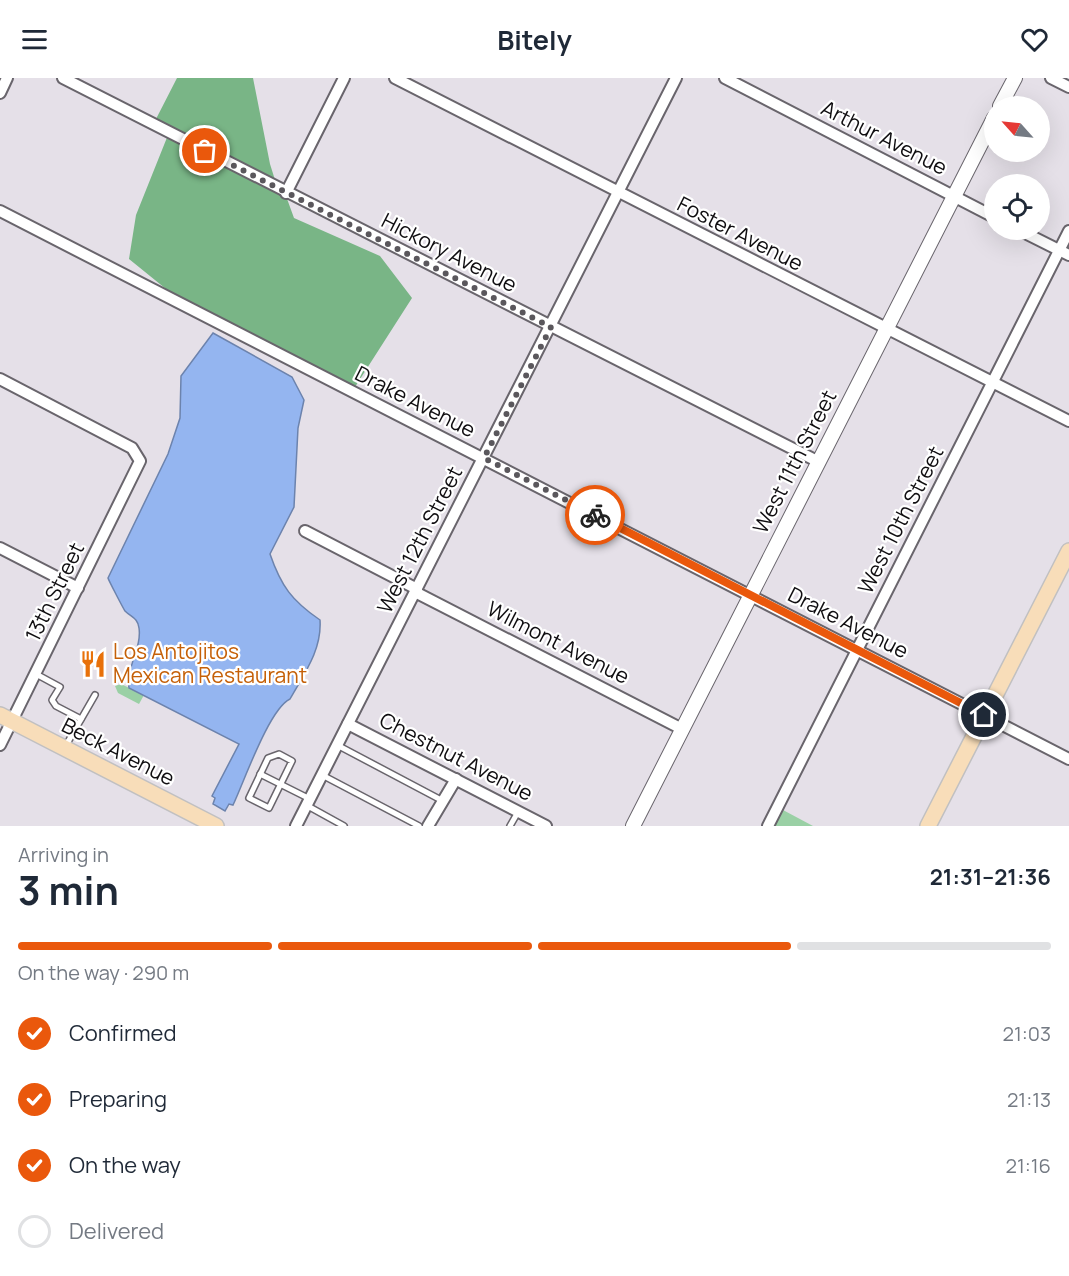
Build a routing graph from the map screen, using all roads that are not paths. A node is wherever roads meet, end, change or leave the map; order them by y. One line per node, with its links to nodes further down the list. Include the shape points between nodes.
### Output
1 (7, 78): 10 (street)
2 (63, 78): 13 (street, Hickory Avenue)
3 (344, 78): 13 (street)
4 (395, 78): 14 (street, Foster Avenue)
5 (676, 78): 14 (street, West 12th Street)
6 (725, 78): 15 (street, Arthur Avenue)
7 (1015, 78): 11 (main road)
8 (1051, 78): 9 (street)
9 (1069, 87)
10 (0, 93)
11 (1005, 96)
12 (984, 138): 15 (main road, West 11th Street)
13 (286, 193): 21 (street, Hickory Avenue)
14 (618, 194): 21 (street, West 12th Street); 22 (street, Foster Avenue)
15 (954, 196): 17 (street, Arthur Avenue); 22 (main road, West 11th Street)
16 (0, 211): 26 (street, Drake Avenue)
17 (984, 212)
18 (1069, 231): 20 (street, West 10th Street)
19 (1039, 240): 20 (street)
20 (1064, 253): 24 (street, West 10th Street)
21 (551, 327): 26 (street, West 12th Street); 27 (street, Hickory Avenue)
22 (886, 330): 24 (street, Foster Avenue); 27 (main road, West 11th Street)
23 (0, 379): 31 (street, 13th Street, via 119,440 139,455 138,469)
24 (992, 383): 25 (street, Foster Avenue); 34 (street, West 10th Street)
25 (1069, 421)
26 (484, 458): 32 (street, West 12th Street); 33 (street, Drake Avenue)
27 (819, 462): 33 (main road, West 11th Street)
28 (305, 531): 32 (street, Wilmont Avenue)
29 (0, 548): 31 (street)
30 (1069, 551): 37 (main road)
31 (78, 588): 35 (street, 13th Street)
32 (416, 590): 40 (street, West 12th Street); 41 (street, Wilmont Avenue)
33 (751, 596): 34 (street, Drake Avenue); 41 (main road, West 11th Street)
34 (857, 650): 37 (street, Drake Avenue); 61 (street, West 10th Street)
35 (36, 674): 38 (street, 13th Street); 39 (lane, via 60,687 51,700 56,706)
36 (95, 695): 39 (lane)
37 (984, 715): 45 (street, Drake Avenue); 62 (main road)
38 (6, 718): 43 (street, 13th Street); 44 (main road, Beck Avenue)
39 (81, 719): 44 (lane)
40 (348, 723): 42 (street, West 12th Street); 48 (street, Chestnut Avenue)
41 (682, 729): 60 (main road, West 11th Street)
42 (337, 745): 47 (street, West 12th Street); 50 (lane)
43 (0, 746)
44 (64, 748): 53 (main road, Beck Avenue)
45 (1069, 759)
46 (260, 774): 49 (lane); 49 (lane, via 268,758 279,754 292,761); 49 (lane, via 249,798 269,808)
47 (322, 775): 51 (street, West 12th Street); 56 (lane)
48 (456, 779): 50 (street); 52 (street, Chestnut Avenue)
49 (281, 784): 51 (lane)
50 (443, 801): 57 (street)
51 (308, 802): 54 (street, West 12th Street); 55 (lane)
52 (518, 812): 58 (lane); 59 (street, Chestnut Avenue)
53 (216, 826)
54 (296, 826)
55 (344, 826)
56 (419, 826)
57 (428, 826)
58 (510, 826)
59 (546, 826)
60 (633, 826)
61 (768, 826)
62 (928, 826)

